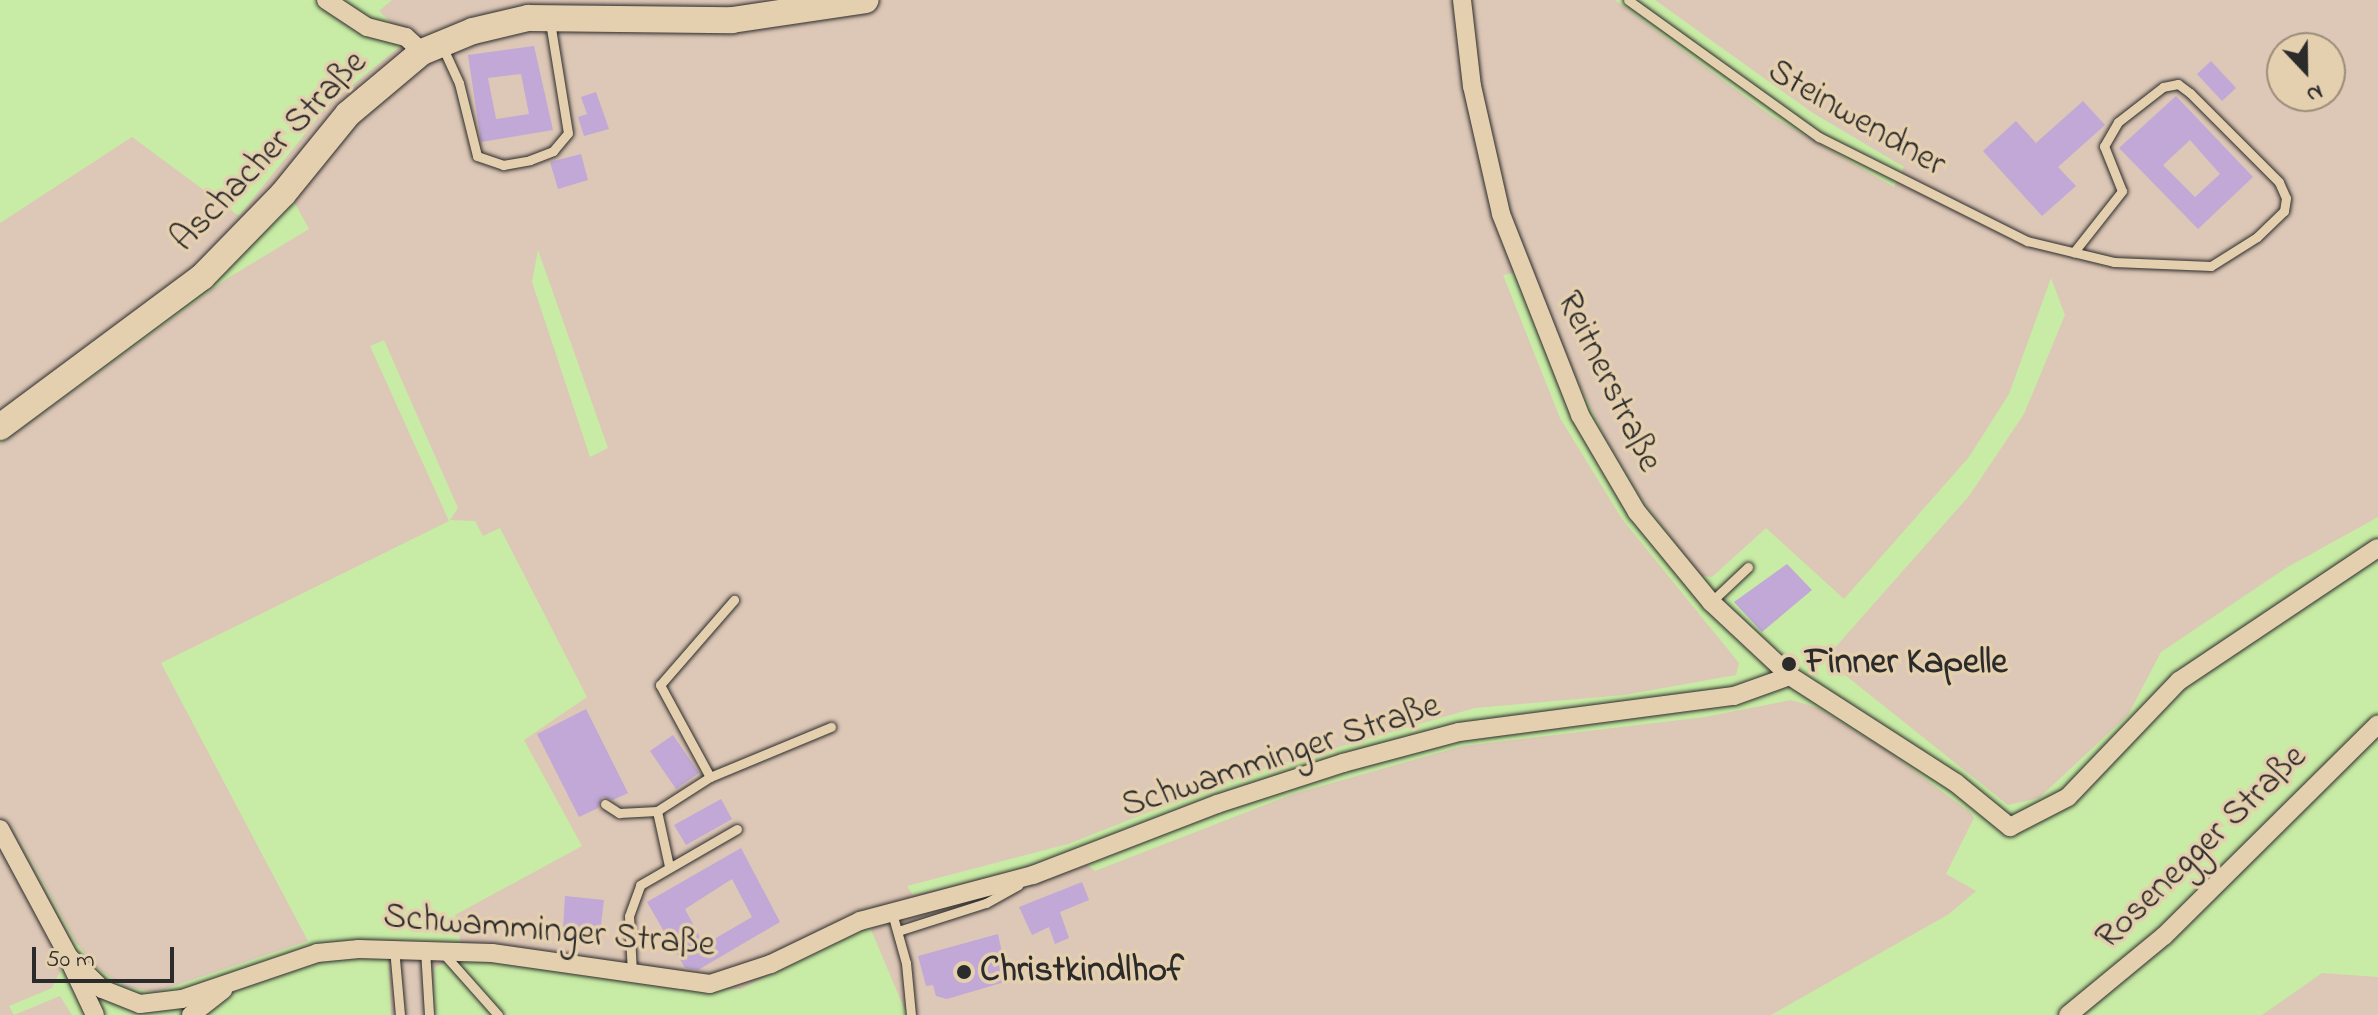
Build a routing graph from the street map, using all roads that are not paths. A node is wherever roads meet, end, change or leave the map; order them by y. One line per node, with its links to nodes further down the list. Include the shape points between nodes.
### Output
1 (326, 0): 6 (street, via 367,27)
2 (866, 0): 5 (street, Aschacher Straße, via 732,20)
3 (1462, 0): 12 (street, Reitnerstraße, via 1485,151 1501,214 1555,361 1637,512)
4 (1628, 0): 7 (lane, Steinwendner, via 1819,137 2000,231)
5 (550, 17): 6 (street, Aschacher Straße, via 502,23); 6 (lane, via 550,45 568,133 553,151 530,160 503,165 477,156 459,83)
6 (432, 48): 8 (street, Aschacher Straße, via 358,104 283,194 202,277)
7 (2074, 252): 7 (lane, Steinwendner, via 2114,262 2211,266 2257,237 2284,211 2286,198 2279,182 2190,93 2178,84 2163,87 2118,122 2104,146 2122,191)
8 (0, 427)
9 (2378, 548): 13 (street, Reitnerstraße, via 2179,681 2068,797 2010,827 1956,783)
10 (1748, 567): 12 (lane)
11 (734, 600): 16 (lane, via 660,685)
12 (1711, 602): 13 (street, Reitnerstraße)
13 (1790, 676): 22 (street, Schwamminger Straße, via 1734,696 1502,725 1415,743 1265,787)
14 (2377, 725): 36 (street, Rosenegger Straße, via 2164,936)
15 (831, 727): 16 (lane)
16 (710, 777): 18 (lane)
17 (605, 804): 18 (lane, via 619,813)
18 (657, 811): 21 (lane)
19 (0, 829): 27 (street, Schwamminger Straße)
20 (737, 829): 21 (lane)
21 (669, 866): 28 (lane, via 640,885 629,916)
22 (1033, 875): 23 (street, Schwamminger Straße); 24 (lane, via 986,903)
23 (891, 910): 24 (lane); 28 (street, Schwamminger Straße, via 722,981 687,983)
24 (898, 931): 35 (lane)
25 (394, 948): 26 (street, Schwamminger Straße); 29 (street, Schwamminger Straße, via 317,953); 32 (lane)
26 (433, 949): 28 (street, Schwamminger Straße); 33 (lane); 34 (lane)
27 (69, 957): 29 (street, Schwamminger Straße, via 102,989 140,1004 182,999); 30 (street)
28 (632, 973)
29 (236, 979): 31 (street)
30 (95, 1015)
31 (191, 1015)
32 (400, 1015)
33 (429, 1015)
34 (498, 1015)
35 (911, 1015)
36 (2068, 1015)

